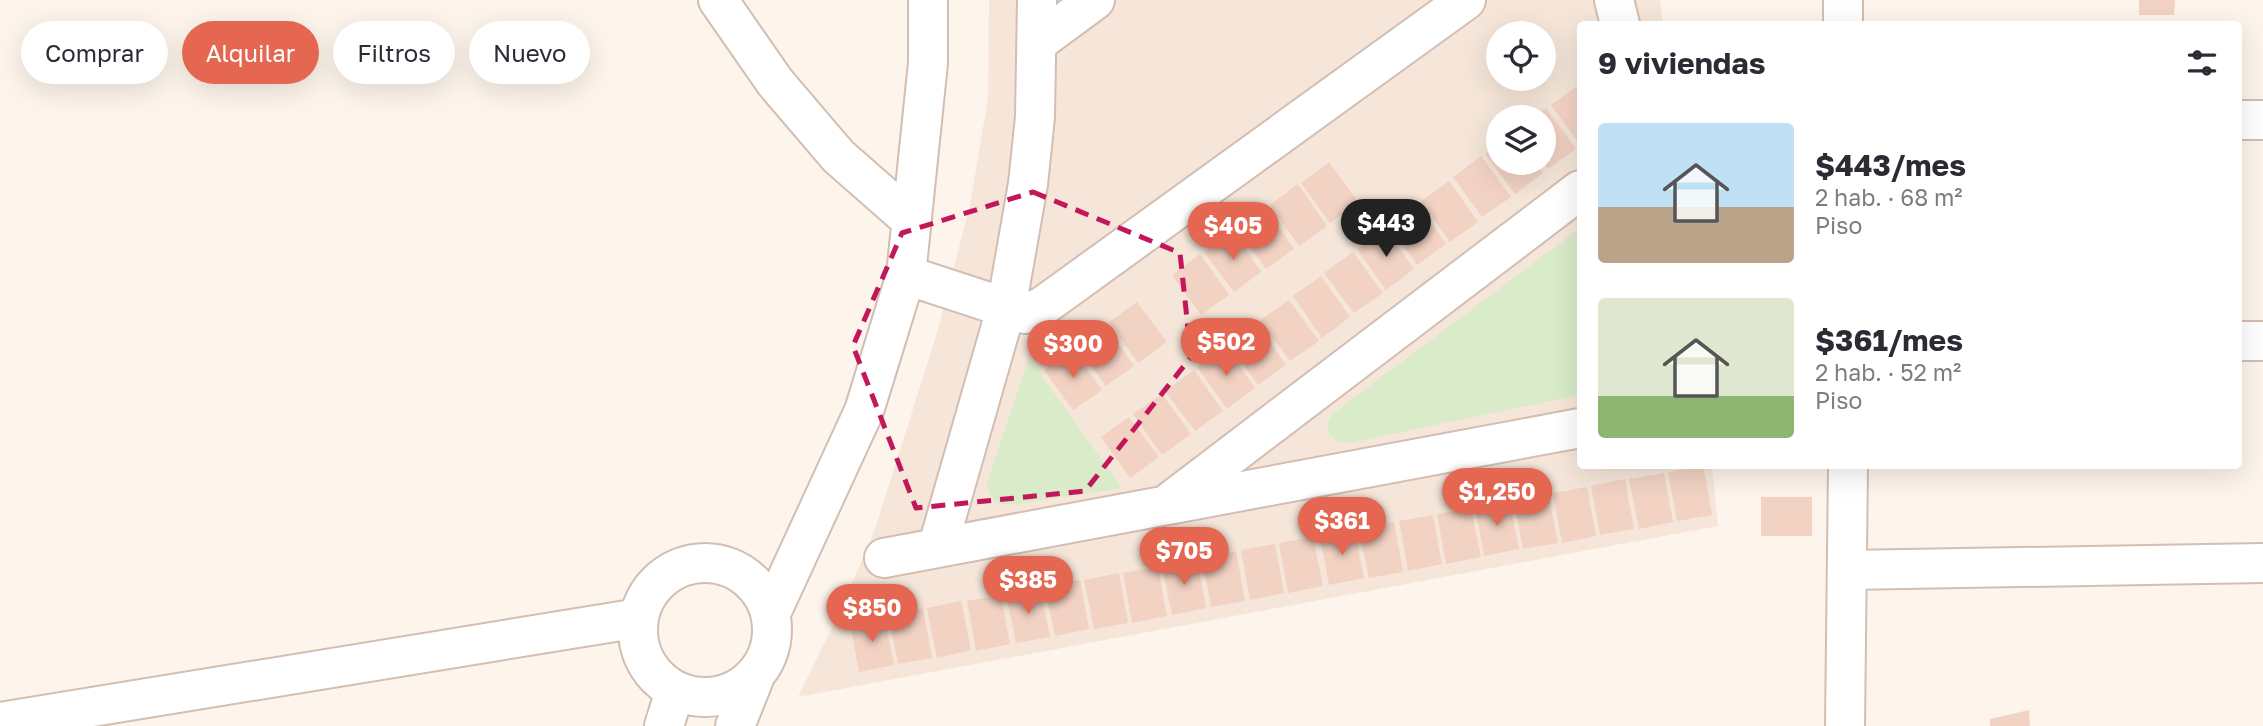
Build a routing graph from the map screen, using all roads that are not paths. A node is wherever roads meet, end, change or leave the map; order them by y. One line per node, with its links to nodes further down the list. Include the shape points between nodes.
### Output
1 (718, 0): 14 (street, via 775,82 838,156)
2 (928, 0): 14 (street, via 928,63)
3 (1037, 0): 10 (street)
4 (1095, 0): 10 (street)
5 (1466, 0): 16 (street, via 1043,306 1025,314)
6 (1614, 0): 8 (street)
7 (1843, 0): 9 (street)
8 (1619, 21)
9 (1843, 21)
10 (1038, 42): 16 (street, via 1028,184)
11 (2242, 120): 12 (street)
12 (2263, 120)
13 (1577, 192): 21 (street)
14 (912, 221): 15 (street)
15 (906, 275): 16 (street); 26 (street, via 864,411)
16 (1006, 309): 22 (street)
17 (2242, 341): 18 (street)
18 (2263, 341)
19 (1577, 429): 21 (street)
20 (1848, 469): 25 (street)
21 (1164, 506): 22 (street)
22 (938, 546): 23 (street)
23 (884, 558)
24 (2263, 563): 25 (street)
25 (1847, 570): 32 (street)
26 (771, 613): 27 (street, via 762,593 746,576 726,565 703,563 680,567 660,579 646,597); 28 (street, via 770,647)
27 (639, 618): 29 (street, via 638,639); 30 (street)
28 (755, 676): 29 (street, via 737,689); 31 (street)
29 (669, 708)
30 (0, 722)
31 (734, 726)
32 (1845, 726)

